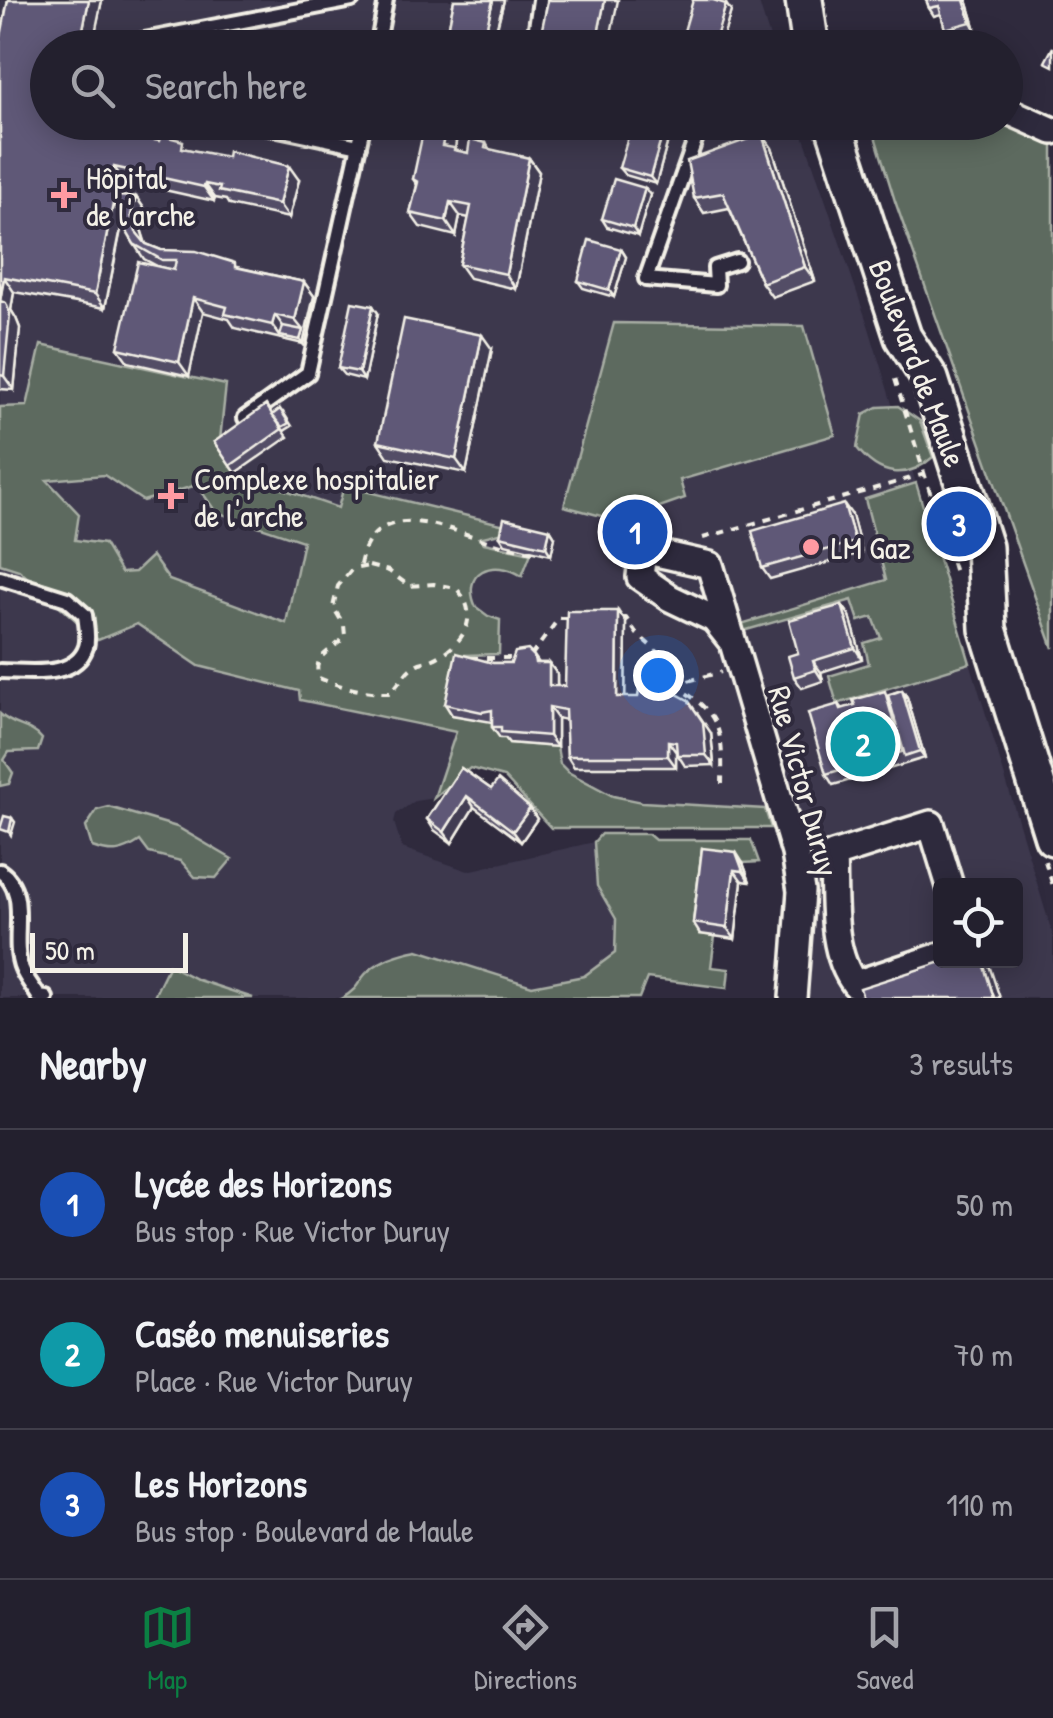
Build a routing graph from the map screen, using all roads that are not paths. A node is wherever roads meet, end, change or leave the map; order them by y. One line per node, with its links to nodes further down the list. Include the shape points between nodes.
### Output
1 (352, 0): 5 (lane)
2 (386, 0): 6 (lane)
3 (540, 0): 7 (lane)
4 (804, 0): 8 (main road)
5 (196, 30)
6 (380, 30)
7 (536, 30)
8 (808, 30)
9 (1023, 118): 10 (street)
10 (1053, 132)
11 (330, 140): 15 (lane)
12 (360, 140): 15 (lane)
13 (695, 140): 16 (lane, via 646,278 716,285 715,268)
14 (839, 140): 21 (main road, Boulevard de Maule, via 902,337 930,379 984,546 988,629)
15 (359, 146): 17 (lane, via 308,373)
16 (738, 261)
17 (244, 418)
18 (0, 578): 20 (lane, via 67,599 85,615 87,645 77,663 57,671)
19 (736, 655): 19 (street, Rue Victor Duruy, via 714,619 640,576 643,550 710,565); 26 (street, Rue Victor Duruy, via 802,890)
20 (0, 671)
21 (1053, 837)
22 (0, 871): 25 (lane, via 18,898 21,968)
23 (948, 878): 24 (street, via 931,824 833,855 839,946 854,984)
24 (933, 958)
25 (46, 998)
26 (792, 998)

